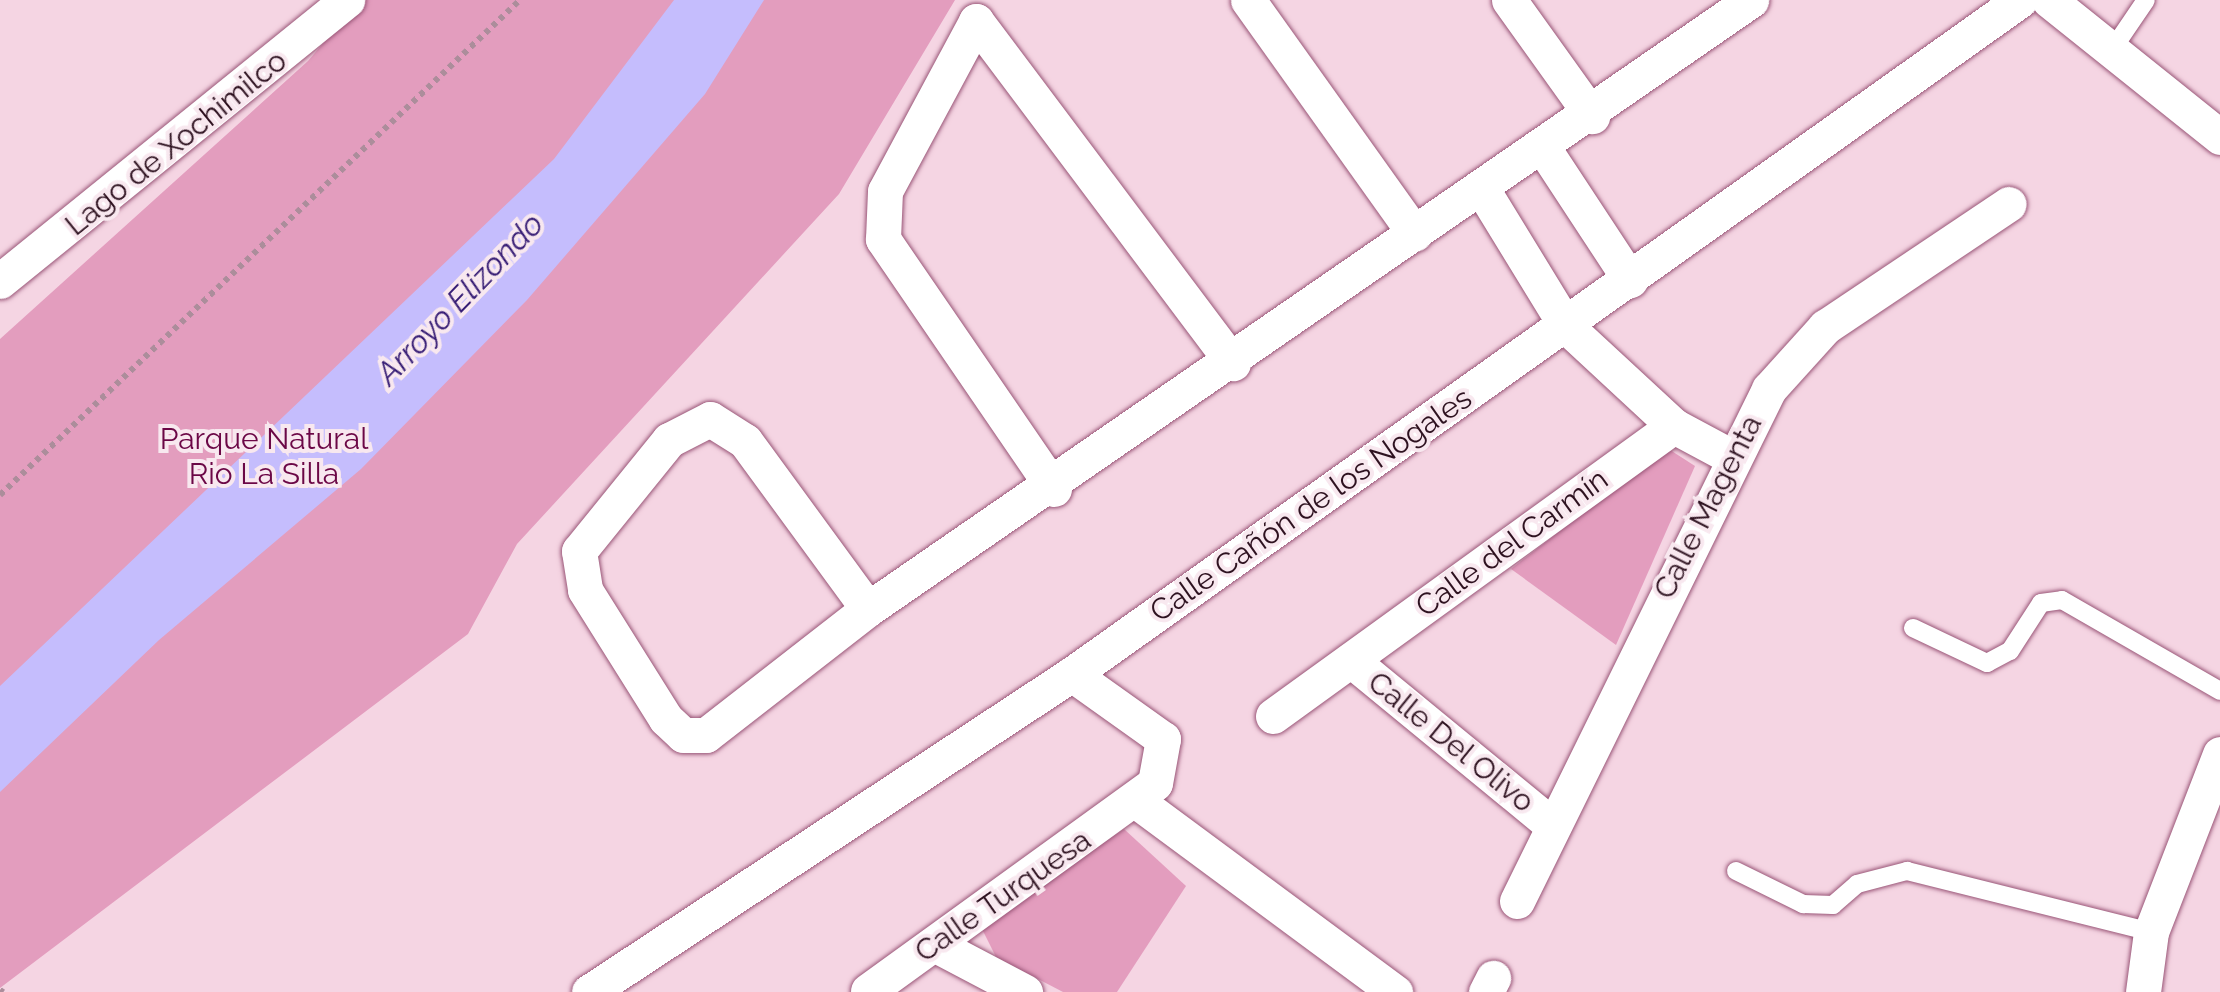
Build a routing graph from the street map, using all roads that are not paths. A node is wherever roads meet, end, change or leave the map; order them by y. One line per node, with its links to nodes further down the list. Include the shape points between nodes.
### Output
1 (347, 0): 15 (street, Lago de Xochimilco)
2 (1248, 0): 14 (street)
3 (1509, 0): 9 (street)
4 (1751, 0): 9 (street)
5 (2020, 0): 16 (street, Calle Cañón de los Nogales)
6 (2049, 0): 8 (street)
7 (2146, 0): 8 (lane)
8 (2112, 50): 10 (street)
9 (1592, 116): 11 (street)
10 (2220, 137)
11 (1544, 148): 12 (street); 16 (street)
12 (1482, 189): 14 (street); 17 (street)
13 (2009, 204): 20 (street, Calle Magenta, via 1825,327 1769,390)
14 (1415, 234): 18 (street)
15 (0, 280)
16 (1630, 280): 17 (street, Calle Cañón de los Nogales)
17 (1566, 326): 19 (street); 25 (street, Calle Cañón de los Nogales)
18 (1233, 363): 21 (street); 21 (street, via 976,21 885,191 882,239)
19 (1674, 426): 20 (street); 24 (street, Calle del Carmín)
20 (1730, 456): 30 (street, Calle Magenta)
21 (1054, 489): 22 (street)
22 (868, 609): 22 (street, via 745,441 710,419 669,440 579,551 586,590 622,650 674,729 693,737 725,726)
23 (1913, 628): 26 (lane, via 1987,662 2010,651 2041,603 2062,600)
24 (1351, 660): 27 (street, Calle del Carmín); 30 (street, Calle Del Olivo)
25 (1072, 674): 29 (street, Calle Turquesa, via 1166,743 1162,771); 36 (street, Calle Cañón de los Nogales)
26 (2220, 691)
27 (1274, 716)
28 (2220, 754): 33 (street)
29 (1138, 802): 34 (street, Calle Turquesa); 38 (street)
30 (1551, 824): 32 (street, Calle Magenta)
31 (1736, 871): 33 (lane, via 1802,904 1833,905 1858,884 1908,871)
32 (1516, 900)
33 (2151, 932): 39 (street)
34 (934, 944): 35 (street, Calle Turquesa); 37 (street)
35 (868, 991)
36 (589, 992)
37 (1025, 992)
38 (1395, 992)
39 (2143, 992)

